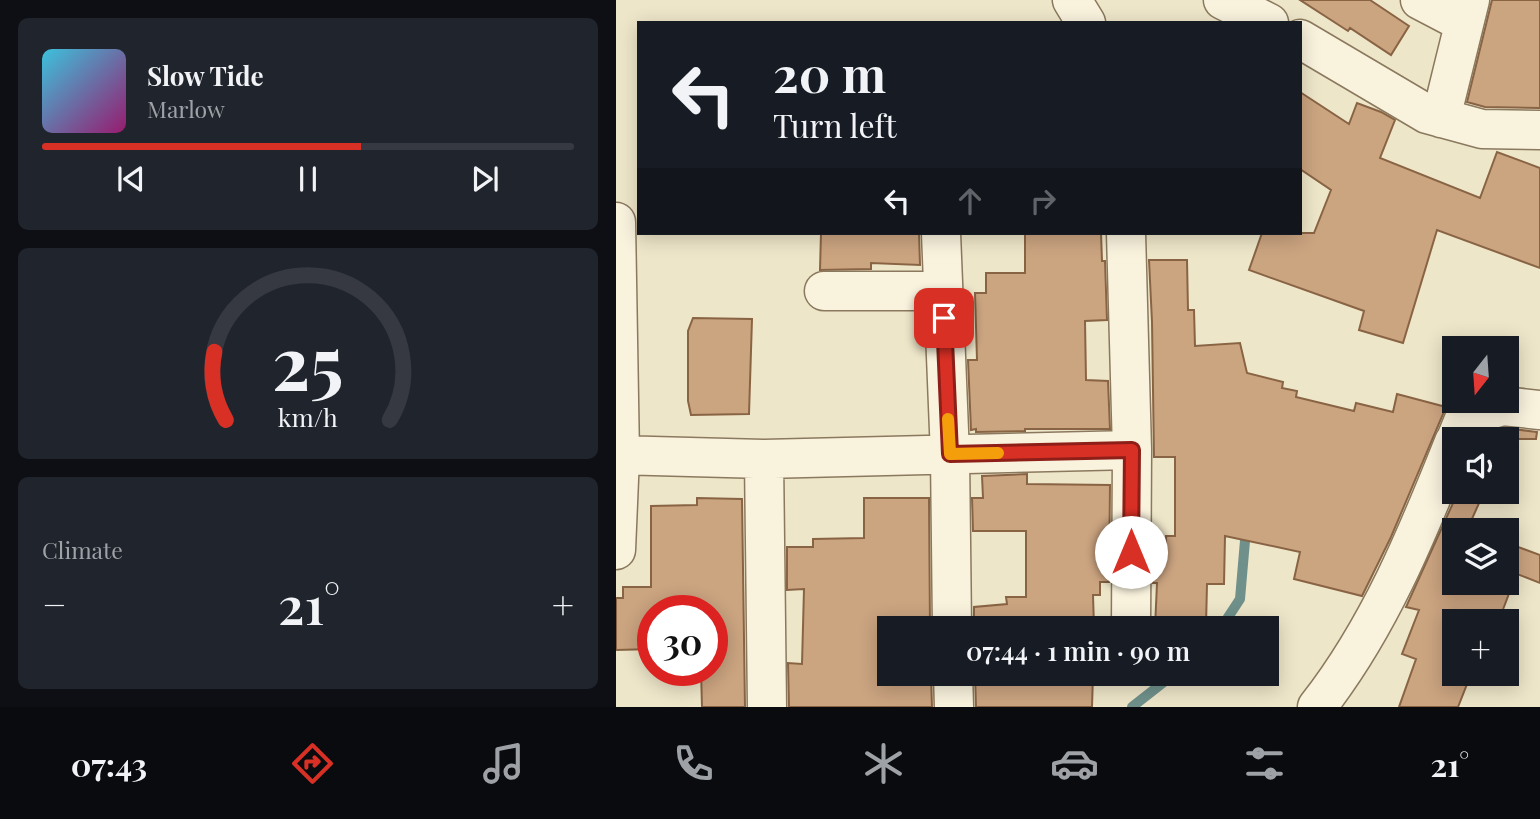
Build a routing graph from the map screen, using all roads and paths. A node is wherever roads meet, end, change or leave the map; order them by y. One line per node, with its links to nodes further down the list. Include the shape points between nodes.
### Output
1 (1072, 0): 5 (street)
2 (1223, 0): 6 (street)
3 (1420, 0): 4 (street)
4 (1467, 12): 8 (street)
5 (1085, 21)
6 (1265, 21)
7 (1302, 39): 8 (street)
8 (1441, 118): 9 (street, via 1482,129)
9 (1540, 130)
10 (616, 222): 19 (street)
11 (941, 235): 14 (street)
12 (1126, 235): 17 (street)
13 (824, 290): 14 (street)
14 (943, 291): 18 (street)
15 (1540, 410): 16 (street, via 1503,406 1465,417)
16 (1461, 427)
17 (1132, 450): 18 (street); 24 (street)
18 (950, 454): 20 (street); 23 (street)
19 (618, 455): 20 (street); 22 (street)
20 (764, 459): 26 (street)
21 (1442, 471): 28 (street, via 1388,596 1344,673)
22 (616, 550)
23 (952, 616)
24 (1130, 616)
25 (953, 686): 27 (street)
26 (768, 707)
27 (954, 707)
28 (1317, 707)

